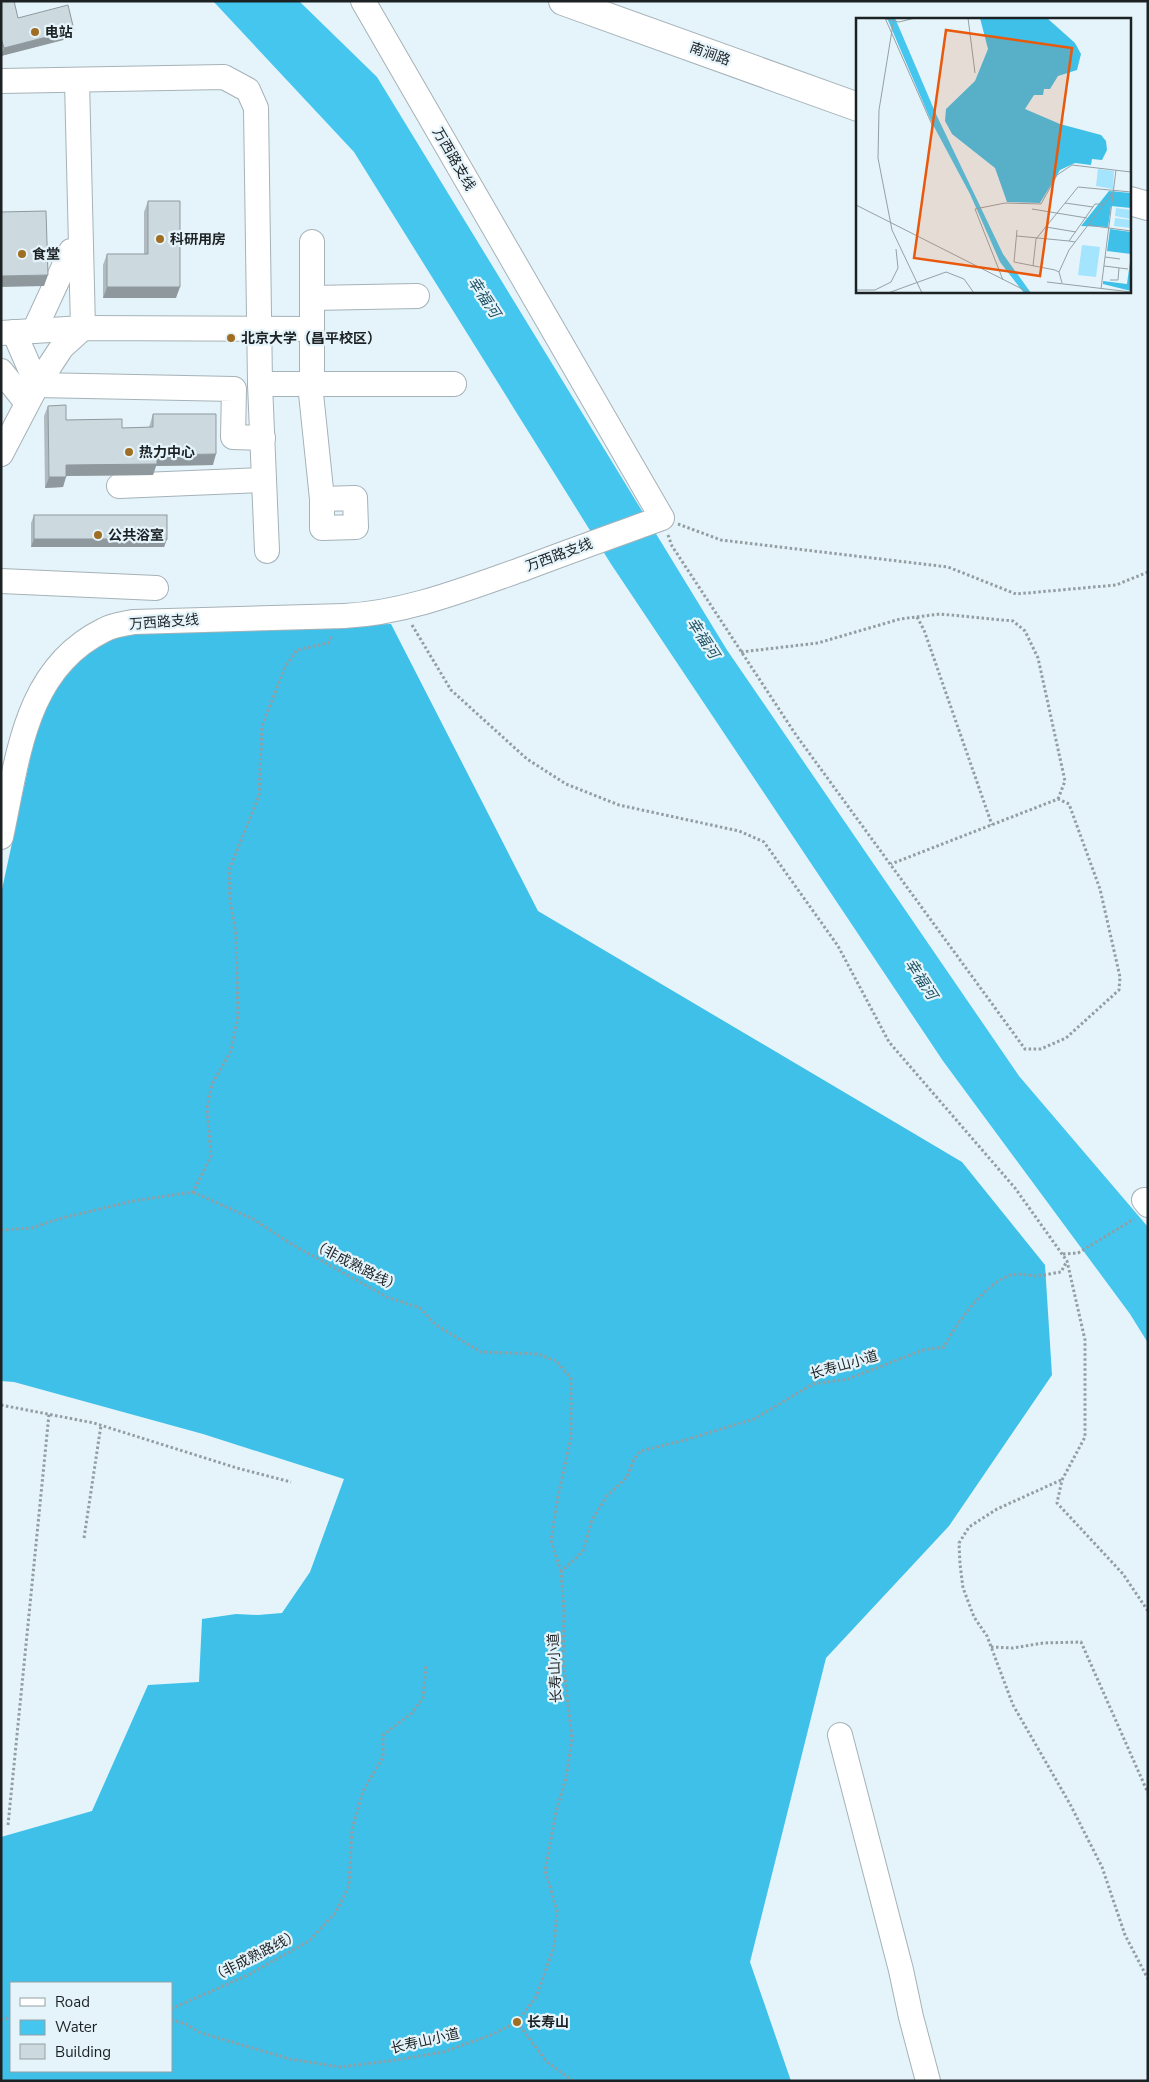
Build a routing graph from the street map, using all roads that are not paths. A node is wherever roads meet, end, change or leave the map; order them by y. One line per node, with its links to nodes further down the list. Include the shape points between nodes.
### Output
1 (363, 1): 29 (street, 万西路支线, via 662,518 467,589 364,615 133,622 106,629 79,644 57,667 39,694 24,728)
2 (563, 1): 5 (main road, 南涧路)
3 (1, 80): 4 (street)
4 (77, 80): 9 (street); 13 (street, via 224,77 248,90 256,108)
5 (856, 107)
6 (1132, 201): 7 (main road)
7 (1148, 206)
8 (312, 242): 11 (street)
9 (69, 251): 12 (street); 15 (street)
10 (417, 296): 11 (street)
11 (312, 298): 14 (street)
12 (83, 328): 13 (street); 15 (street); 20 (street, via 62,347)
13 (260, 329): 14 (street); 18 (street)
14 (312, 329): 17 (street)
15 (16, 332): 20 (street)
16 (1, 371): 20 (street)
17 (311, 378): 18 (street); 19 (street); 25 (street)
18 (260, 384): 21 (street)
19 (454, 384)
20 (32, 394): 21 (street, via 234,389 233,437); 22 (street)
21 (263, 438): 23 (street)
22 (3, 448)
23 (264, 480): 24 (street); 26 (street)
24 (119, 486)
25 (322, 499)
26 (267, 551)
27 (1, 581): 28 (street)
28 (156, 588)
29 (1, 837)
30 (840, 1735): 31 (street)
31 (928, 2081)

